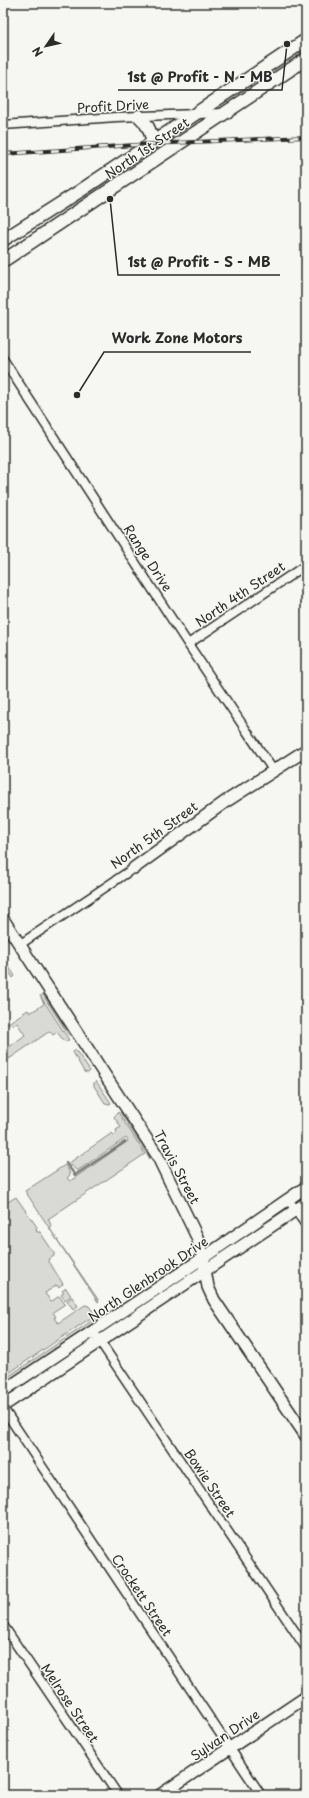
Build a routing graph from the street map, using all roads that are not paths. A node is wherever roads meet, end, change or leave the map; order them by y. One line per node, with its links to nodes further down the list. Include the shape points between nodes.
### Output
1 (306, 40): 4 (main road, North 1st Street)
2 (306, 60): 3 (main road, North 1st Street)
3 (225, 113): 4 (street, Profit Drive); 9 (main road, North 1st Street)
4 (194, 114): 5 (street, Profit Drive); 7 (main road, North 1st Street)
5 (139, 116): 6 (street, Profit Drive); 7 (main road, via 146,122)
6 (3, 125)
7 (153, 142): 8 (main road, North 1st Street)
8 (80, 191): 9 (main road); 10 (main road, North 1st Street)
9 (89, 204): 11 (main road, North 1st Street)
10 (3, 240)
11 (3, 261)
12 (3, 359): 14 (street, Range Drive)
13 (306, 565): 14 (street, North 4th Street)
14 (188, 644): 16 (street, Range Drive)
15 (306, 750): 16 (street, North 5th Street)
16 (273, 770): 17 (street, North 5th Street)
17 (134, 868): 19 (street, North 5th Street)
18 (3, 920): 19 (street, Travis Street)
19 (20, 945): 25 (street, Travis Street, via 147,1138 191,1225)
20 (306, 1187): 21 (street, North Glenbrook Drive)
21 (288, 1199): 23 (street); 25 (street, North Glenbrook Drive)
22 (306, 1203): 23 (street, North Glenbrook Drive)
23 (296, 1210): 24 (street); 26 (street, North Glenbrook Drive)
24 (306, 1225)
25 (203, 1258): 26 (street, Travis Street); 27 (street, North Glenbrook Drive)
26 (205, 1272): 28 (street, North Glenbrook Drive); 31 (street, Travis Street, via 214,1300)
27 (93, 1332): 28 (street, Bowie Street); 29 (street, North Glenbrook Drive)
28 (100, 1342): 30 (street, North Glenbrook Drive); 33 (street, Bowie Street)
29 (3, 1391)
30 (3, 1407): 35 (street, Crockett Street)
31 (306, 1436)
32 (3, 1625): 36 (street, Melrose Street)
33 (306, 1648)
34 (306, 1698): 35 (street, Sylvan Drive)
35 (230, 1749): 37 (street, Sylvan Drive); 38 (street, Crockett Street)
36 (118, 1795)
37 (160, 1795)
38 (261, 1795)

